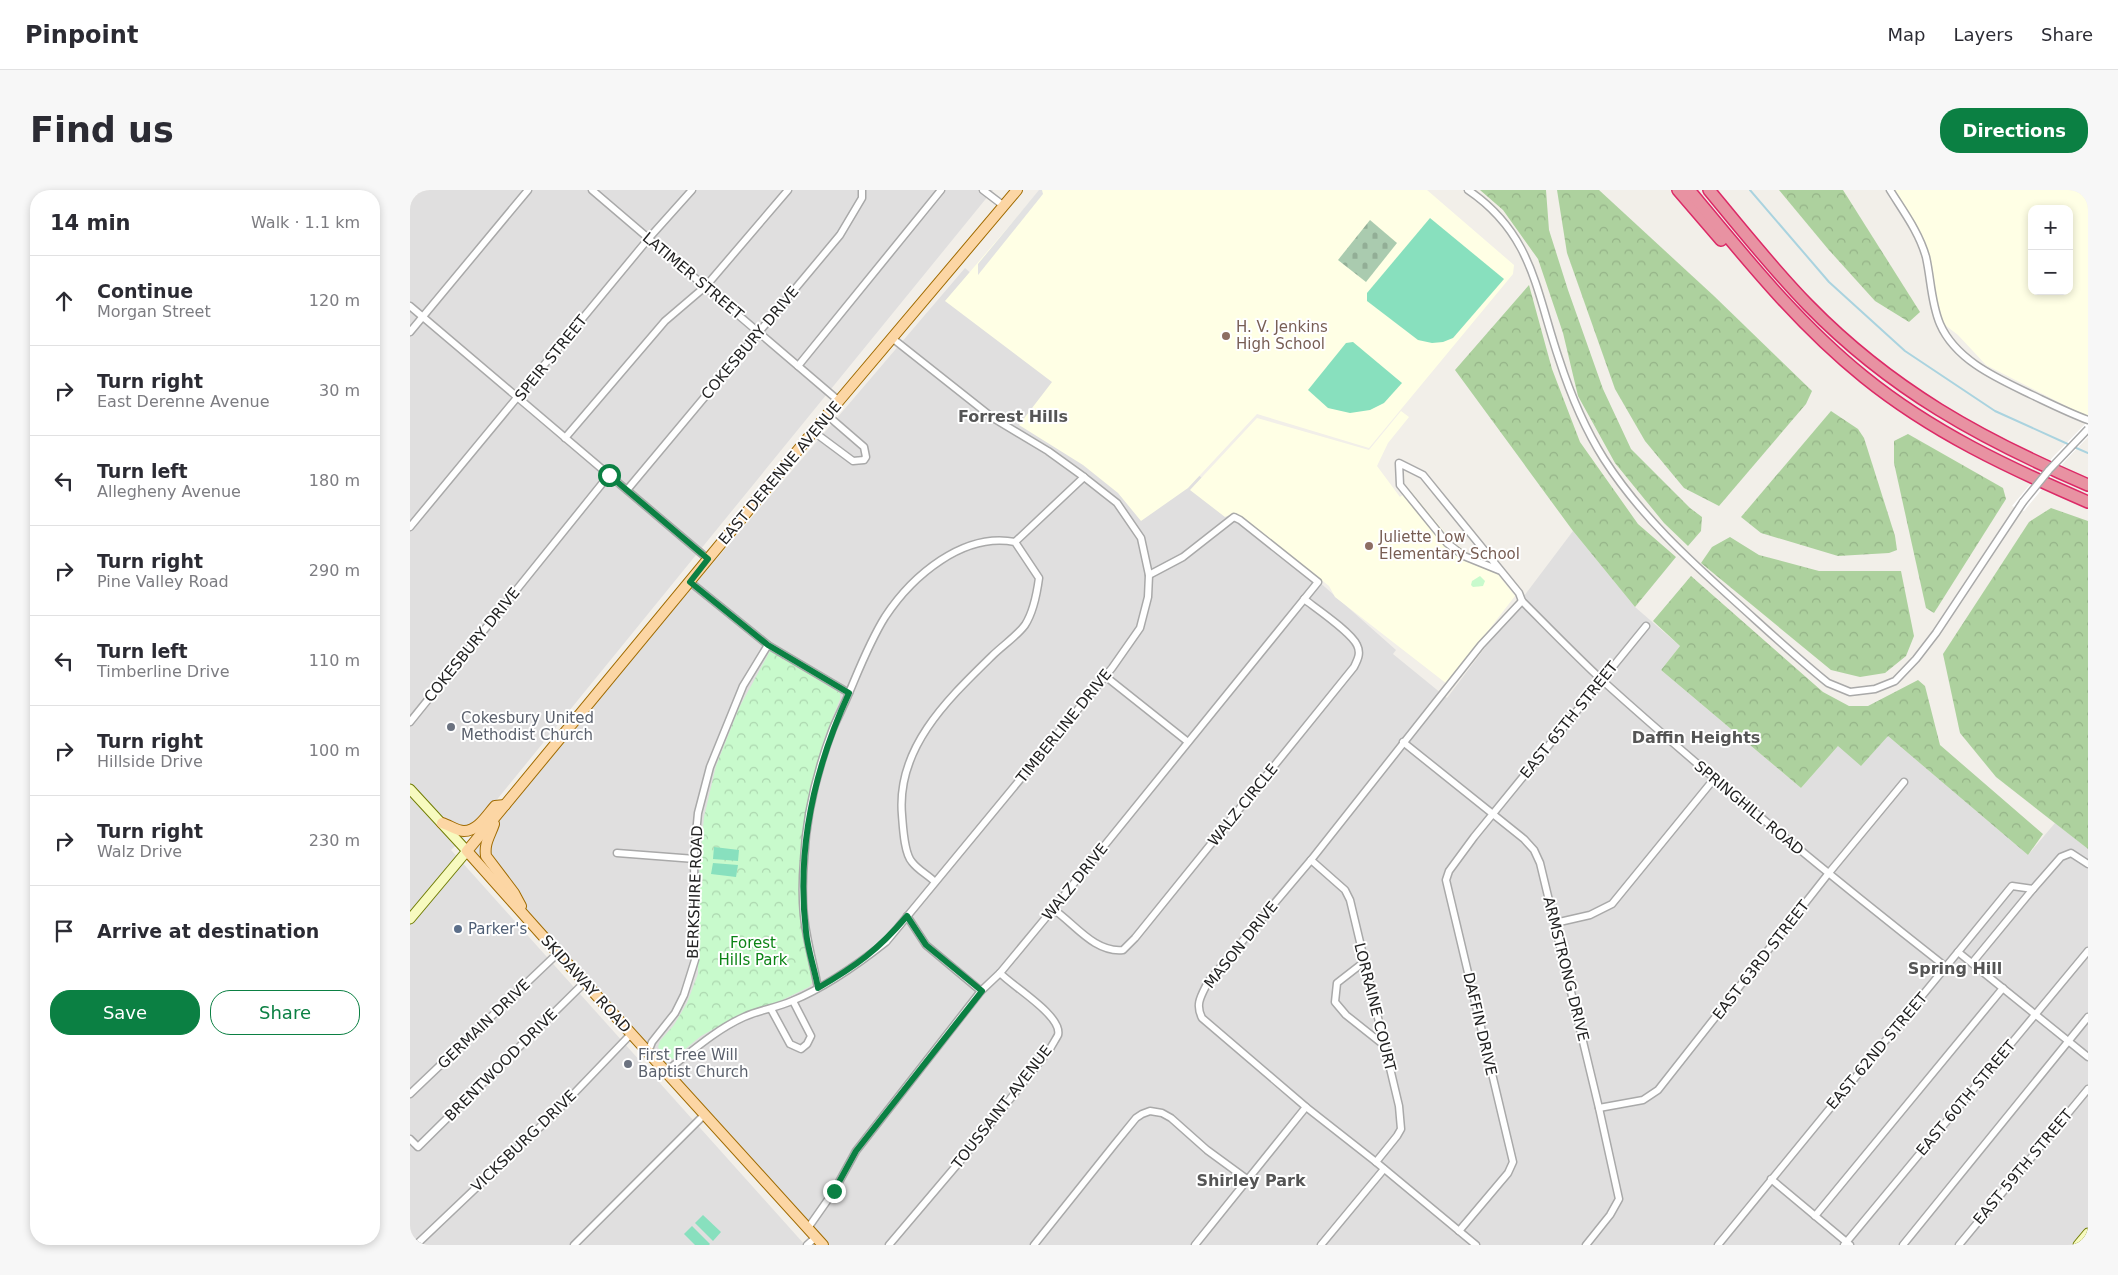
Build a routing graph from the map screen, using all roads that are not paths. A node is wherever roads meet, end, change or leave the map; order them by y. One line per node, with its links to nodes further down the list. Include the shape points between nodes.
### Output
1 (528, 190): 18 (street)
2 (592, 190): 15 (street, LATIMER STREET)
3 (692, 190): 15 (street, SPEIR STREET)
4 (788, 190): 16 (street)
5 (862, 190): 20 (street, COKESBURY DRIVE, via 862,198 840,235)
6 (941, 190): 23 (street)
7 (983, 190): 14 (street)
8 (1017, 190): 14 (main road, EAST DERENNE AVENUE)
9 (1468, 190): 28 (street, bridge, via 1511,232 1528,259 1578,408 1602,457 1622,486 1667,540 1828,684 1850,692 1875,689 1895,681 1936,633 2023,502)
10 (1678, 190): 22 (highway, via 1732,254)
11 (1689, 190): 22 (highway, via 1772,289)
12 (1710, 190): 33 (highway, via 1809,306 1874,365 1915,395 1982,436)
13 (1890, 190): 27 (street, via 1918,236 1926,257 1936,315 1951,341 1965,356 2005,382)
14 (1004, 206): 21 (main road, EAST DERENNE AVENUE)
15 (649, 238): 16 (street, LATIMER STREET); 24 (street, SPEIR STREET)
16 (706, 286): 20 (street, LATIMER STREET); 30 (street, via 665,321)
17 (410, 306): 18 (street)
18 (422, 316): 19 (street); 24 (street)
19 (410, 332)
20 (759, 332): 23 (street, LATIMER STREET); 34 (street, COKESBURY DRIVE)
21 (892, 338): 25 (main road, EAST DERENNE AVENUE); 32 (street, TIMBERLINE DRIVE, via 993,418)
22 (1826, 344): 35 (highway, via 1885,393 1950,435 2000,463)
23 (798, 366): 25 (street, LATIMER STREET)
24 (518, 398): 30 (street); 36 (street, SPEIR STREET)
25 (840, 401): 26 (main road, EAST DERENNE AVENUE)
26 (827, 415): 29 (main road, EAST DERENNE AVENUE); 29 (street, via 864,447 864,460 853,461)
27 (2088, 420)
28 (2088, 429)
29 (814, 432): 38 (main road, EAST DERENNE AVENUE)
30 (565, 438): 31 (street)
31 (609, 475): 34 (street); 49 (street, COKESBURY DRIVE)
32 (1084, 477): 37 (street); 40 (street, TIMBERLINE DRIVE, via 1117,504 1141,538)
33 (2088, 485)
34 (627, 490): 38 (street)
35 (2088, 502)
36 (410, 527)
37 (1015, 542): 48 (street, via 992,540 974,544 957,550 931,567 885,617); 64 (street, via 1040,578 1037,596 1025,625 961,686 928,724 910,758 901,806 903,837 911,861)
38 (708, 559): 41 (main road, EAST DERENNE AVENUE)
39 (1501, 571): 39 (street, SPRINGHILL ROAD, via 1423,475 1399,463 1400,485 1447,543 1464,556); 43 (street, SPRINGHILL ROAD)
40 (1148, 576): 42 (street, WALZ DRIVE, via 1183,558 1234,518 1318,582); 46 (street, TIMBERLINE DRIVE, via 1148,597 1140,628)
41 (690, 582): 45 (street); 55 (main road, EAST DERENNE AVENUE)
42 (1304, 599): 50 (street, WALZ DRIVE); 66 (street, WALZ CIRCLE, via 1352,637 1358,646 1359,656 1354,667 1148,923 1121,951 1101,946)
43 (1522, 601): 47 (street, SPRINGHILL ROAD); 51 (street, MASON DRIVE, via 1481,645)
44 (1646, 626): 47 (street, EAST 65TH STREET)
45 (768, 645): 48 (street); 60 (street, BERKSHIRE ROAD, via 743,686 710,767 698,814)
46 (1105, 676): 50 (street); 64 (street, TIMBERLINE DRIVE)
47 (1602, 679): 52 (street, SPRINGHILL ROAD); 56 (street, EAST 65TH STREET)
48 (849, 693): 79 (street, via 820,767 807,825 804,860 806,935)
49 (410, 722)
50 (1188, 742): 66 (street, WALZ DRIVE)
51 (1403, 742): 56 (street, ARMSTRONG DRIVE); 61 (street, MASON DRIVE)
52 (1714, 779): 63 (street, SPRINGHILL ROAD); 70 (street, via 1612,904 1590,915)
53 (1904, 782): 63 (street, EAST 63RD STREET)
54 (410, 790): 57 (main road, SKIDAWAY ROAD)
55 (502, 809): 57 (main road, via 495,806 470,830); 58 (main road, EAST DERENNE AVENUE); 67 (main road, via 484,849 519,901)
56 (1493, 814): 70 (street, ARMSTRONG DRIVE, via 1534,850); 104 (street, DAFFIN DRIVE, via 1448,871 1446,880 1513,1162 1508,1173)
57 (442, 823): 58 (main road, SKIDAWAY ROAD)
58 (467, 851): 67 (main road, SKIDAWAY ROAD); 69 (main road, EAST DERENNE AVENUE)
59 (617, 853): 60 (street)
60 (695, 859): 89 (street, BERKSHIRE ROAD, via 695,960 676,1013 652,1042)
61 (1311, 860): 74 (street, LORRAINE COURT, via 1345,890); 94 (street, MASON DRIVE, via 1208,982 1197,1009 1202,1018)
62 (2088, 864): 65 (street, via 2071,853 2061,856)
63 (1828, 874): 76 (street, SPRINGHILL ROAD); 95 (street, EAST 63RD STREET, via 1658,1090 1643,1100)
64 (935, 882): 68 (street, TIMBERLINE DRIVE)
65 (2033, 889): 72 (street, EAST 62ND STREET, via 2012,886); 75 (street)
66 (1053, 909): 77 (street, WALZ DRIVE)
67 (523, 914): 73 (main road, SKIDAWAY ROAD)
68 (907, 916): 79 (street, TIMBERLINE DRIVE, via 886,942 855,967); 81 (street, via 926,945)
69 (410, 919)
70 (1555, 922): 95 (street, ARMSTRONG DRIVE)
71 (2088, 951): 84 (street, EAST 60TH STREET)
72 (1958, 952): 75 (street); 76 (street, EAST 62ND STREET)
73 (558, 954): 78 (main road, SKIDAWAY ROAD); 93 (street, GERMAIN DRIVE)
74 (1364, 962): 87 (street, LORRAINE COURT); 87 (street, via 1337,983 1335,1002 1346,1015)
75 (1972, 963): 80 (street)
76 (1946, 967): 100 (street, EAST 62ND STREET)
77 (1000, 973): 81 (street, WALZ DRIVE); 112 (street, TOUSSAINT AVENUE, via 1044,1009 1056,1022 1058,1034 1050,1049 967,1153)
78 (584, 982): 86 (main road, SKIDAWAY ROAD); 97 (street, BRENTWOOD DRIVE, via 418,1147)
79 (818, 988): 82 (street, TIMBERLINE DRIVE)
80 (2003, 988): 84 (street); 102 (street)
81 (982, 991): 103 (street, WALZ DRIVE, via 856,1151)
82 (793, 1001): 83 (street, TIMBERLINE DRIVE); 83 (street, via 811,1036 801,1049 790,1044)
83 (771, 1009): 91 (street, TIMBERLINE DRIVE, via 738,1020)
84 (2034, 1015): 88 (street); 107 (street, EAST 60TH STREET)
85 (2088, 1018): 88 (street)
86 (631, 1034): 89 (main road, SKIDAWAY ROAD); 108 (street, VICKSBURG DRIVE, via 560,1108)
87 (1384, 1042): 98 (street, LORRAINE COURT, via 1401,1129)
88 (2069, 1042): 90 (street); 119 (street)
89 (648, 1052): 91 (main road, SKIDAWAY ROAD)
90 (2088, 1057)
91 (665, 1072): 96 (main road, SKIDAWAY ROAD)
92 (2088, 1088): 120 (street, EAST 59TH STREET)
93 (410, 1094)
94 (1306, 1108): 98 (street, MASON DRIVE); 101 (street)
95 (1599, 1108): 117 (street, ARMSTRONG DRIVE, via 1619,1199)
96 (704, 1115): 103 (main road, SKIDAWAY ROAD); 109 (street)
97 (410, 1139)
98 (1376, 1162): 99 (street, MASON DRIVE)
99 (1384, 1168): 104 (street, MASON DRIVE); 115 (street)
100 (1771, 1179): 102 (street); 118 (street, EAST 62ND STREET)
101 (1248, 1180): 113 (street, via 1171,1118 1150,1111 1136,1118); 114 (street)
102 (1815, 1216): 107 (street)
103 (808, 1228): 106 (main road, SKIDAWAY ROAD)
104 (1459, 1231): 116 (street, MASON DRIVE)
105 (2088, 1233): 121 (main road)
106 (816, 1237): 110 (street); 111 (main road, SKIDAWAY ROAD)
107 (1847, 1244)
108 (416, 1245)
109 (574, 1245)
110 (807, 1245)
111 (823, 1245)
112 (889, 1245)
113 (1034, 1245)
114 (1195, 1245)
115 (1321, 1245)
116 (1476, 1245)
117 (1586, 1245)
118 (1718, 1245)
119 (1903, 1245)
120 (1958, 1245)
121 (2078, 1245)

